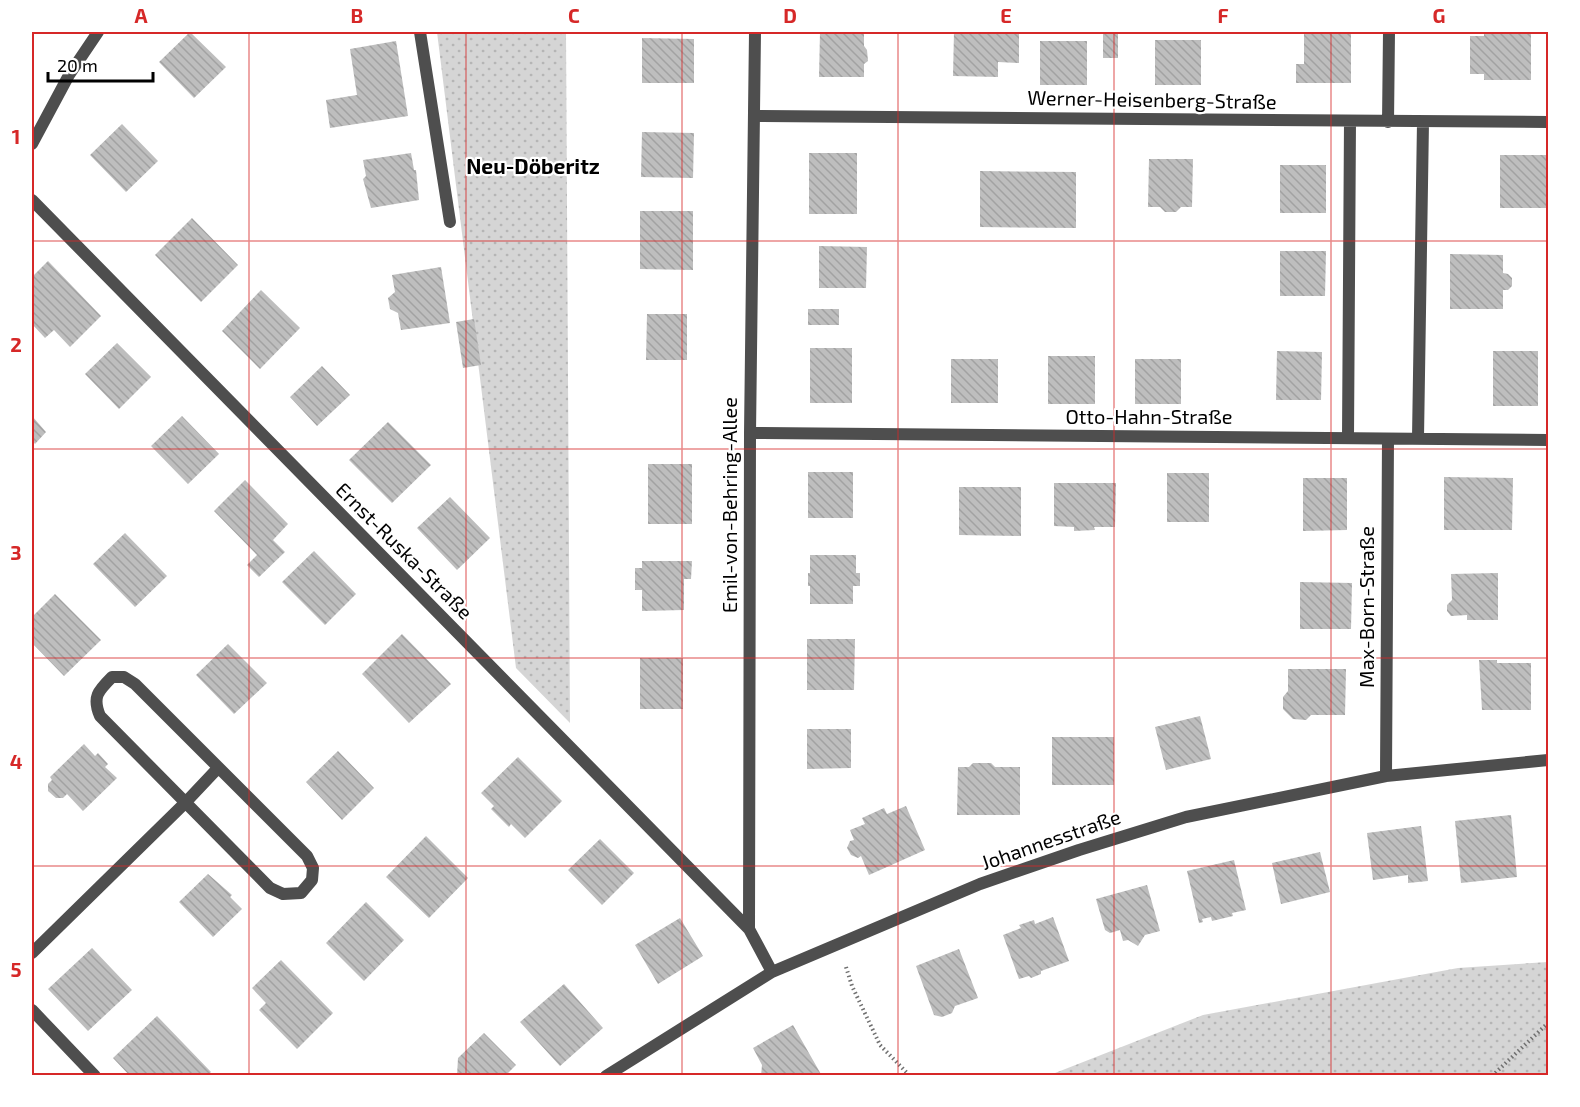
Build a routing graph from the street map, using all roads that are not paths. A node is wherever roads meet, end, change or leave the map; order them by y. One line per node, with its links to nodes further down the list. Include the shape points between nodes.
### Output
1 (98, 32): 10 (street, via 69,75)
2 (420, 32): 12 (street)
3 (755, 32): 5 (street, Emil-von-Behring-Allee)
4 (1389, 32): 7 (street)
5 (755, 116): 6 (street, Werner-Heisenberg-Straße); 13 (street, Emil-von-Behring-Allee)
6 (1350, 121): 7 (street, Werner-Heisenberg-Straße); 14 (street)
7 (1388, 122): 8 (street, Werner-Heisenberg-Straße)
8 (1423, 122): 9 (street, Werner-Heisenberg-Straße); 15 (street)
9 (1548, 122)
10 (32, 144)
11 (32, 200): 22 (street, Ernst-Ruska-Straße)
12 (450, 222)
13 (750, 433): 14 (street, Otto-Hahn-Straße); 22 (street, Emil-von-Behring-Allee)
14 (1348, 438): 16 (street, Otto-Hahn-Straße)
15 (1418, 438): 16 (street, Otto-Hahn-Straße); 17 (street, Otto-Hahn-Straße)
16 (1388, 439): 20 (street, Max-Born-Straße)
17 (1548, 440)
18 (1548, 760): 20 (street, Johannesstraße)
19 (218, 768): 21 (street); 21 (street, via 135,684 124,677 112,677 99,690 96,705 100,716); 21 (street, via 307,856 312,880 301,893 283,894 270,888)
20 (1386, 776): 24 (street, Johannesstraße, via 1186,817 1079,850 980,884)
21 (185, 803): 23 (street)
22 (748, 929): 24 (street, Emil-von-Behring-Allee)
23 (32, 953)
24 (772, 972): 27 (street, Johannesstraße)
25 (32, 1010): 26 (street)
26 (95, 1076)
27 (606, 1076)

